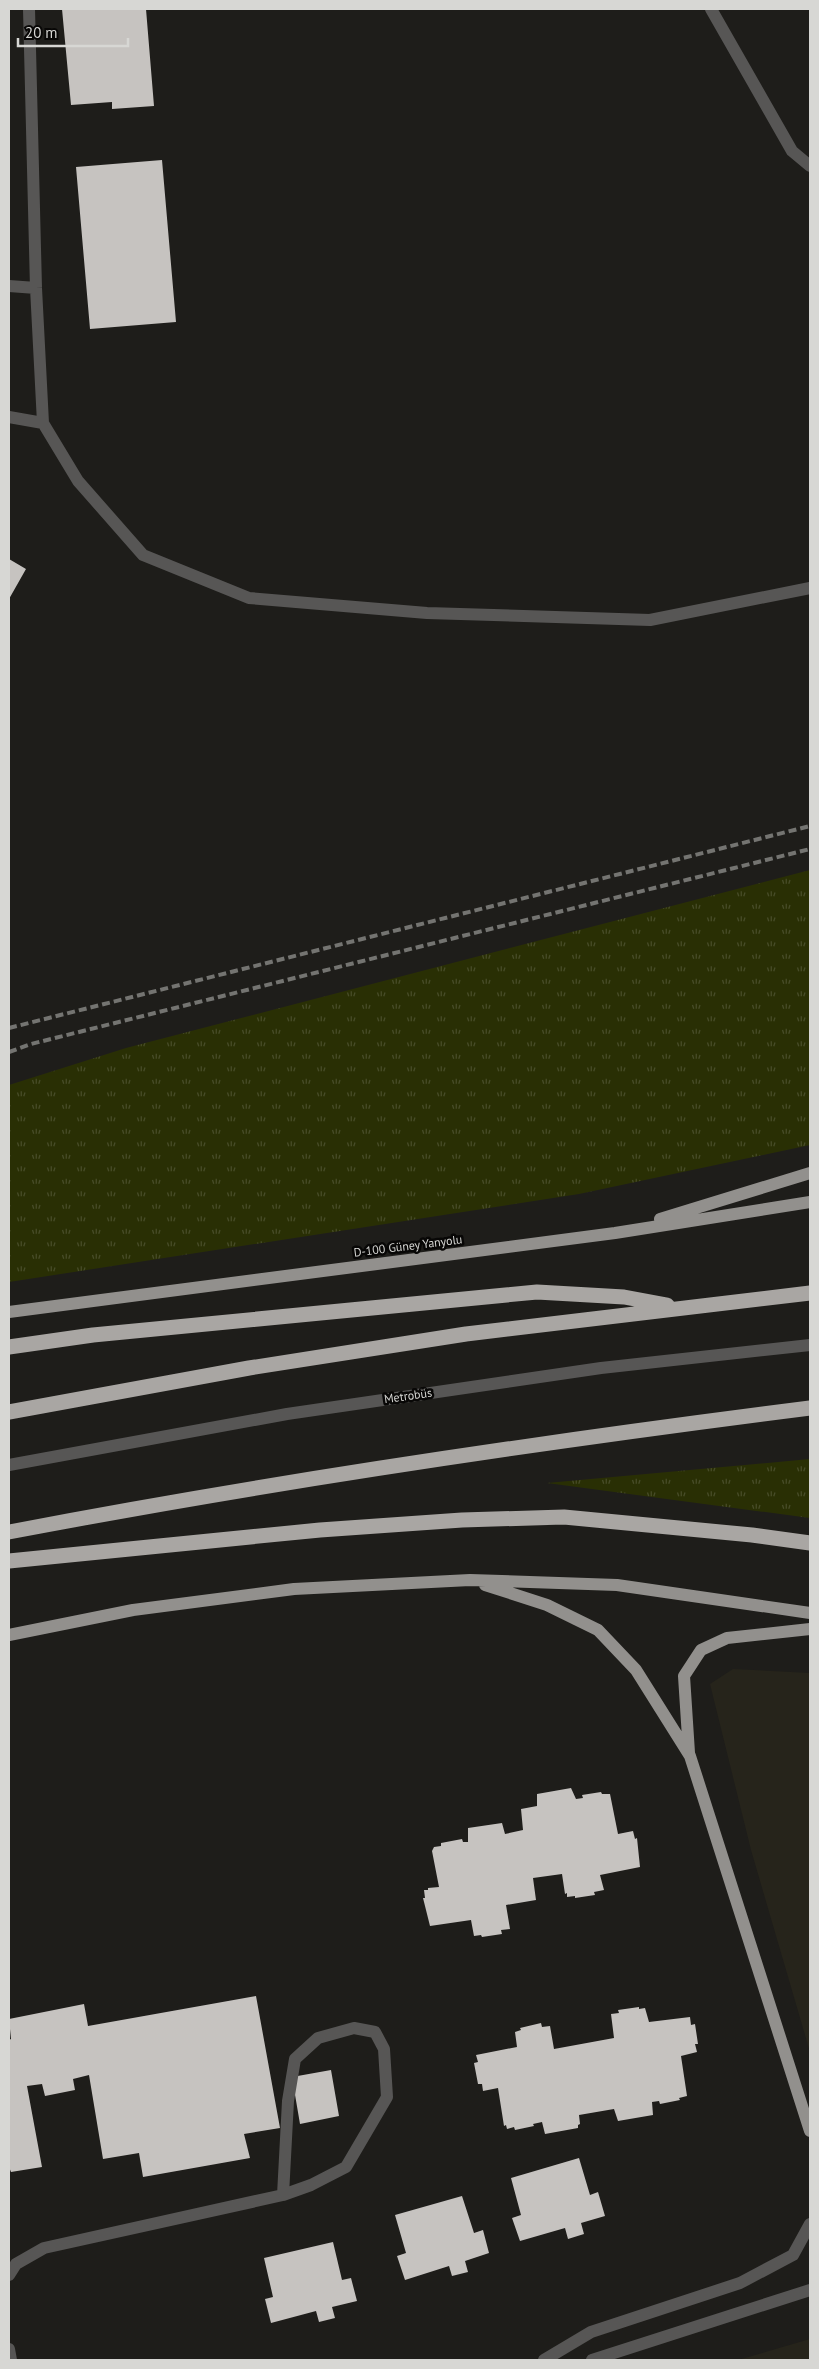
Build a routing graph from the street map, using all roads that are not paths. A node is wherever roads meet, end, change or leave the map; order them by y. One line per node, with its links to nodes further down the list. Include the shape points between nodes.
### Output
1 (29, 9): 5 (lane)
2 (711, 9): 3 (lane, via 792,151)
3 (810, 166)
4 (9, 286): 5 (lane)
5 (36, 288): 7 (lane)
6 (9, 417): 7 (lane)
7 (43, 422): 8 (lane, via 78,482 144,555 249,598 427,613 650,620)
8 (810, 588)
9 (810, 1173): 11 (main road)
10 (810, 1202): 11 (main road, D-100 Güney Yanyolu)
11 (615, 1233): 14 (main road, D-100 Güney Yanyolu)
12 (810, 1293): 13 (highway)
13 (681, 1308): 16 (highway, via 624,1297 537,1292); 18 (highway, via 466,1334)
14 (9, 1312)
15 (810, 1345): 19 (lane, Metrobüs, via 601,1368 297,1412)
16 (9, 1346)
17 (810, 1408): 20 (highway, via 280,1482)
18 (9, 1412)
19 (9, 1465)
20 (9, 1532)
21 (810, 1543): 22 (highway, via 564,1516 320,1530)
22 (9, 1561)
23 (470, 1580): 24 (main road, via 617,1585); 26 (main road, via 294,1589 133,1610); 27 (main road, via 547,1605 598,1630 636,1670)
24 (810, 1613)
25 (810, 1629): 27 (main road, via 727,1638 701,1650 684,1676)
26 (9, 1635)
27 (690, 1756): 28 (main road)
28 (810, 2131)
29 (283, 2195): 29 (lane, via 288,2101 295,2059 318,2038 354,2028 375,2032 384,2049 387,2097 346,2166 311,2185); 31 (lane, via 44,2248 16,2264)
30 (810, 2224): 35 (lane, via 793,2255 740,2283 591,2332)
31 (9, 2275)
32 (810, 2290): 36 (lane)
33 (9, 2349): 34 (lane)
34 (12, 2360)
35 (544, 2360)
36 (592, 2360)

